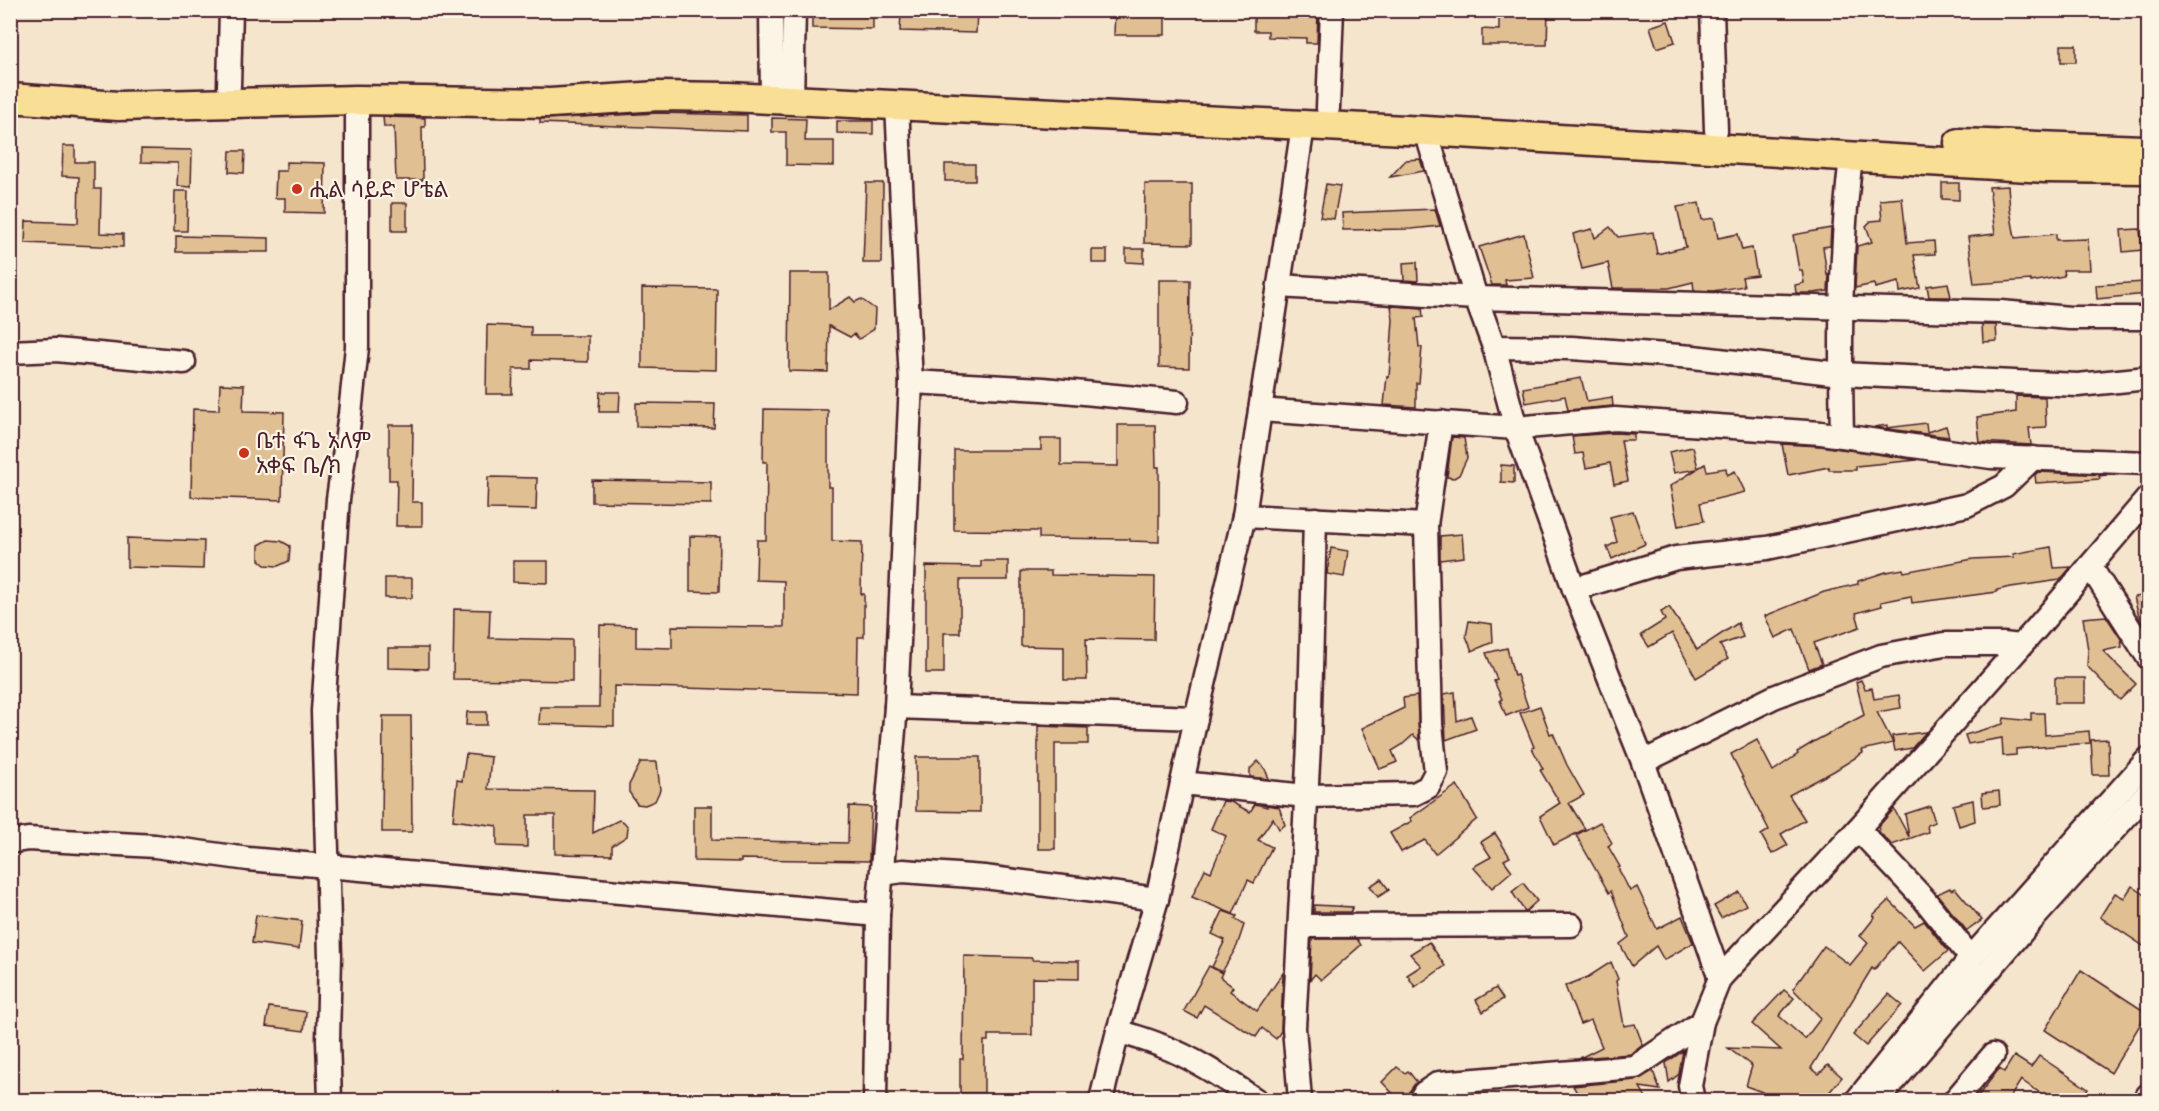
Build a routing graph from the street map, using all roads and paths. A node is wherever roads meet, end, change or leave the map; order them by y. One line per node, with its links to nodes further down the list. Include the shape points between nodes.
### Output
1 (231, 10): 7 (street)
2 (771, 10): 8 (street)
3 (794, 10): 8 (street)
4 (1332, 10): 12 (street)
5 (1712, 10): 14 (street)
6 (10, 80): 7 (main road, via 118,89)
7 (229, 86): 8 (main road, via 550,86 658,79)
8 (782, 90): 10 (main road, via 550,103); 11 (main road); 12 (main road)
9 (10, 98): 10 (main road, via 118,106)
10 (357, 100): 53 (street, via 357,347 329,609 323,711)
11 (897, 105): 13 (main road); 28 (street)
12 (1328, 108): 14 (main road)
13 (1303, 126): 15 (main road); 19 (street)
14 (1716, 130): 16 (main road)
15 (1426, 131): 17 (main road); 20 (street)
16 (2148, 150)
17 (1851, 157): 18 (main road); 21 (street)
18 (2148, 170)
19 (1279, 286): 20 (street); 30 (street)
20 (1476, 298): 21 (street); 23 (street)
21 (1841, 309): 22 (street); 26 (street)
22 (2148, 318)
23 (1494, 347): 26 (street, via 1572,348); 32 (street)
24 (10, 352): 25 (street, via 56,350)
25 (184, 362)
26 (1841, 374): 27 (street, via 2078,386); 33 (street)
27 (2148, 378)
28 (911, 381): 29 (street); 44 (street)
29 (1177, 402)
30 (1260, 410): 31 (street); 37 (street)
31 (1441, 422): 32 (street); 39 (street)
32 (1516, 428): 33 (street, via 1615,418); 41 (street)
33 (1842, 435): 34 (street, via 1991,457)
34 (2033, 458): 35 (street); 41 (street, via 2004,486 1967,505 1767,548 1676,558)
35 (2148, 463)
36 (2148, 498): 40 (street)
37 (1244, 516): 38 (street); 45 (street)
38 (1315, 519): 39 (street); 50 (street)
39 (1425, 525): 50 (street, via 1436,772 1428,787 1414,794)
40 (2090, 566): 42 (street); 43 (street)
41 (1574, 589): 47 (street)
42 (2020, 646): 47 (street, via 1944,644 1881,656 1774,697); 51 (street)
43 (2148, 657)
44 (896, 707): 45 (street); 54 (street)
45 (1196, 718): 48 (street)
46 (2148, 759): 59 (street)
47 (1643, 762): 60 (street)
48 (1182, 783): 50 (street); 55 (street)
49 (2148, 792): 73 (street, via 2033,919)
50 (1306, 796): 58 (street)
51 (1858, 829): 59 (street, via 1924,899); 60 (street)
52 (10, 842): 53 (street, via 155,846)
53 (326, 867): 56 (street); 65 (street)
54 (882, 874): 55 (street, via 903,871 984,877); 56 (street)
55 (1157, 899): 62 (street)
56 (878, 915): 66 (street)
57 (1571, 925): 58 (street)
58 (1300, 926): 69 (street, via 1294,1028)
59 (1971, 958): 72 (street)
60 (1720, 978): 61 (street)
61 (1702, 1022): 70 (street, via 1635,1067 1438,1083); 71 (street, via 1690,1086)
62 (1118, 1031): 67 (street); 68 (street, via 1164,1046)
63 (1993, 1055): 74 (street)
64 (2148, 1095): 75 (street)
65 (330, 1101)
66 (875, 1101)
67 (1101, 1101)
68 (1256, 1101)
69 (1300, 1101)
70 (1420, 1101)
71 (1694, 1101)
72 (1857, 1101)
73 (1878, 1101)
74 (1955, 1101)
75 (2145, 1101)

